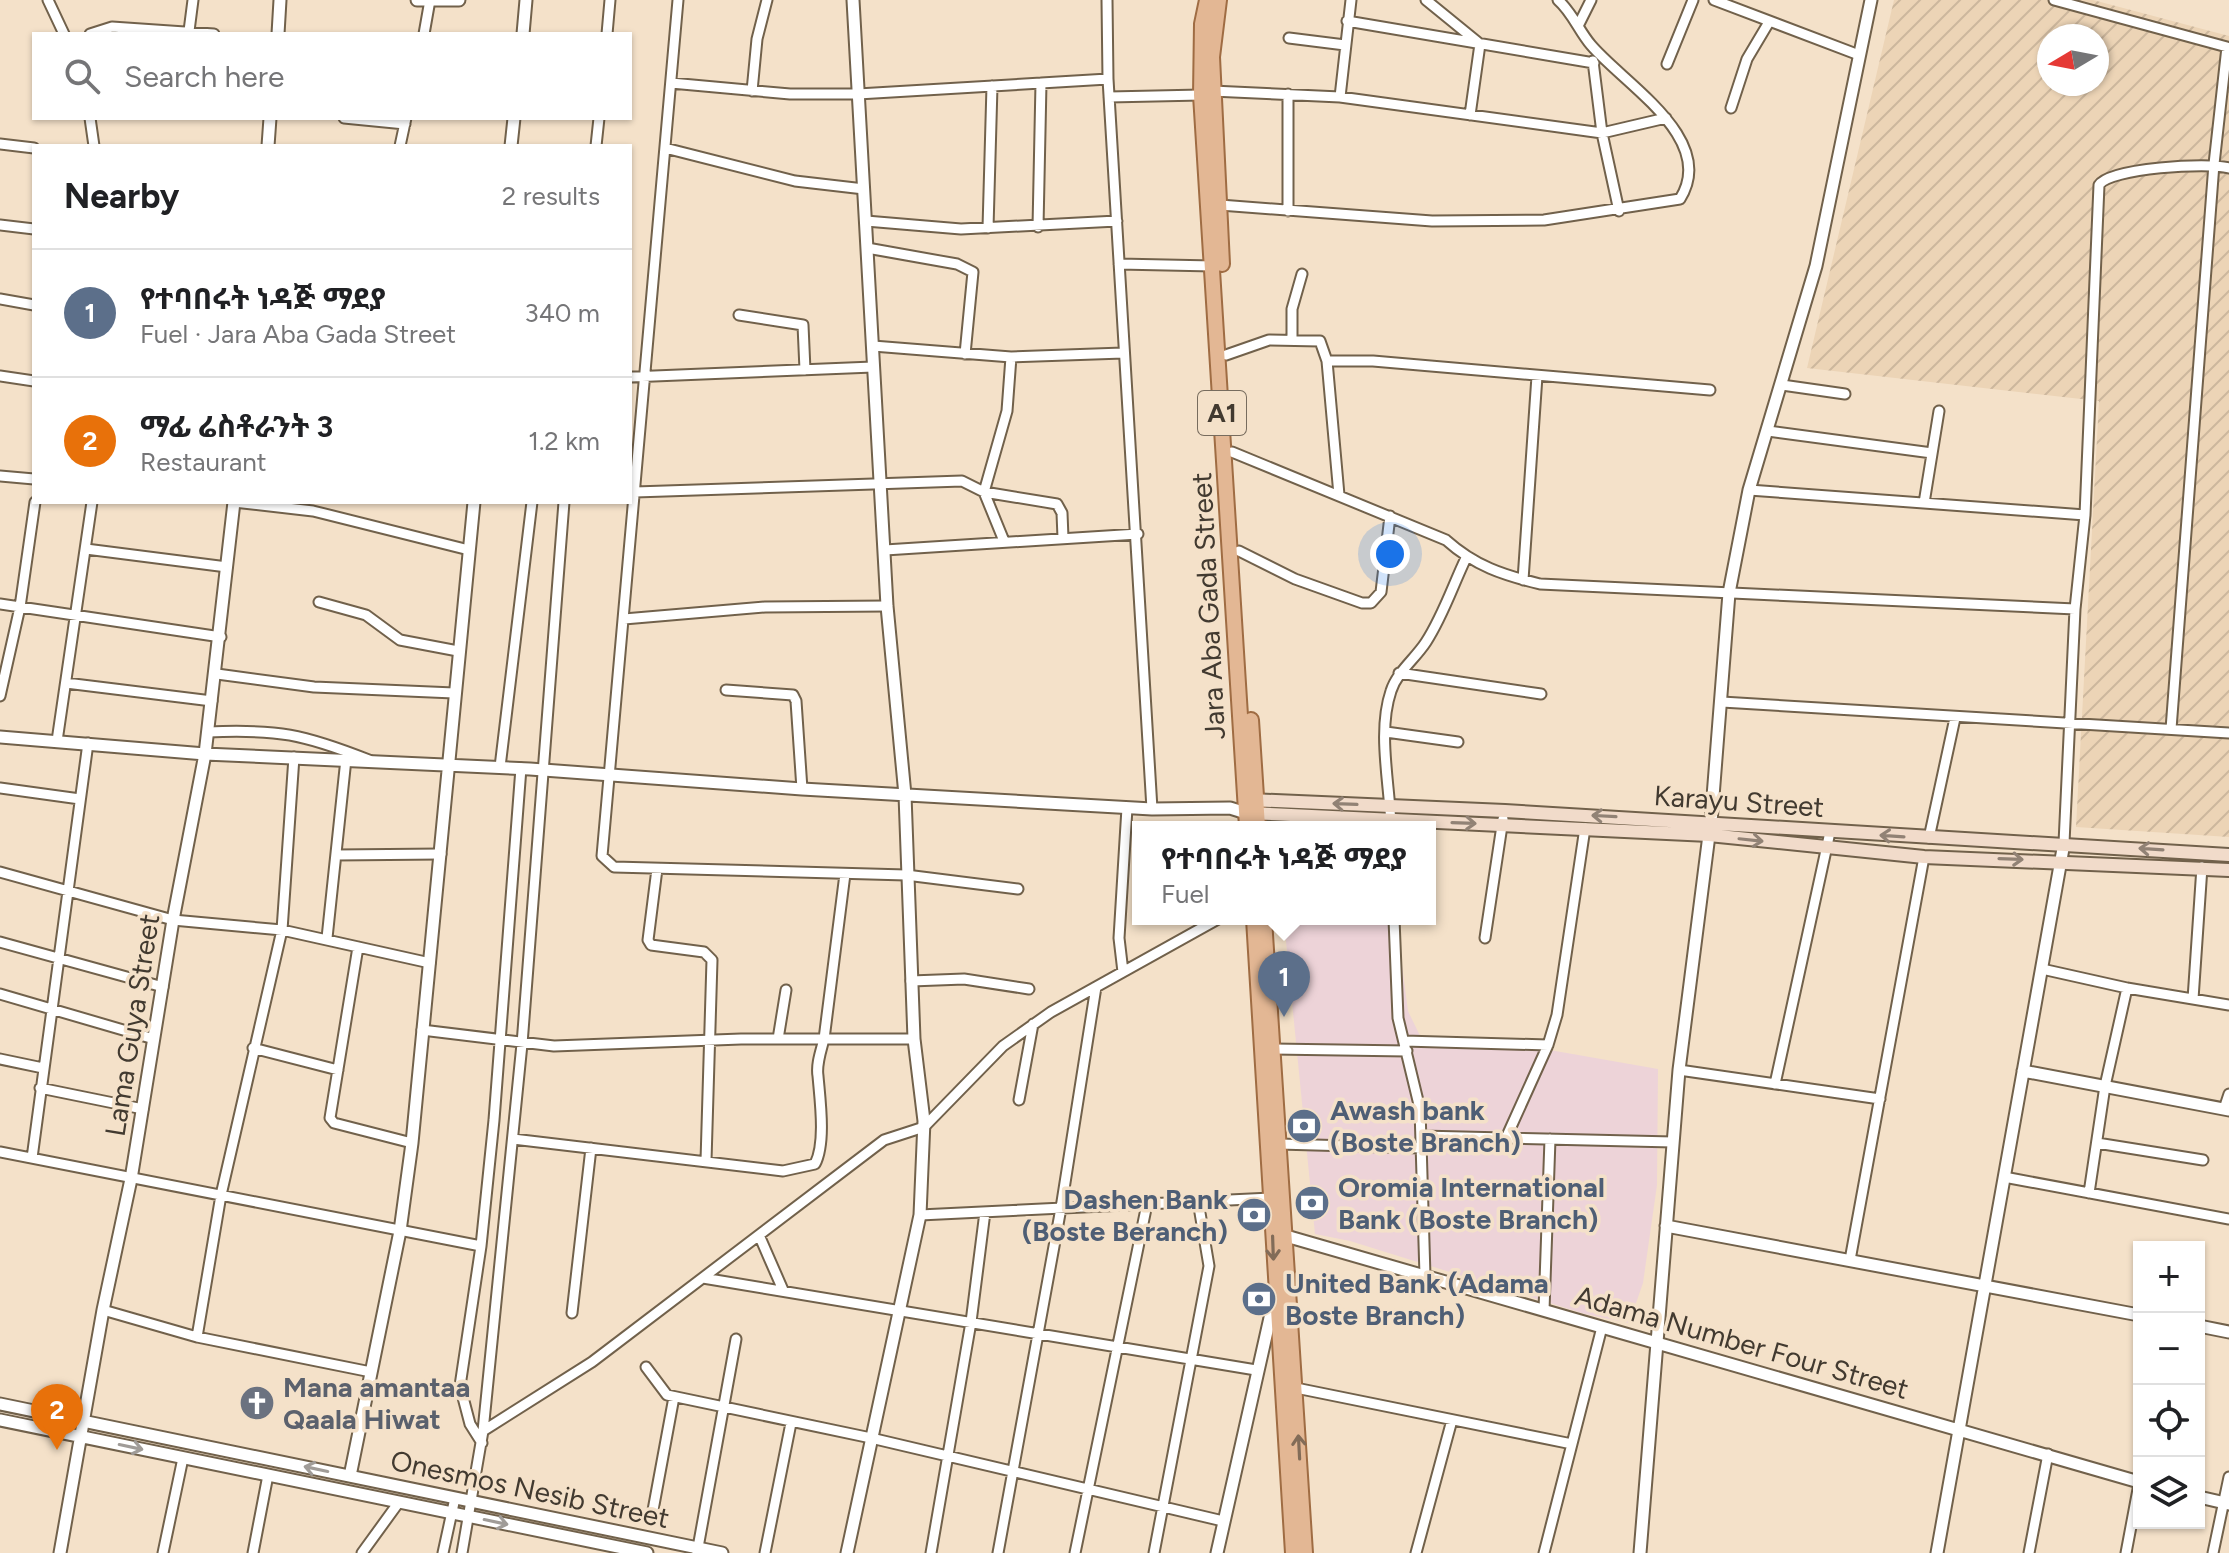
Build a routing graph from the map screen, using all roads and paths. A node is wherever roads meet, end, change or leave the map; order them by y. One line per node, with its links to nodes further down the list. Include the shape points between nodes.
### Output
1 (48, 0): 27 (street)
2 (193, 0): 26 (street)
3 (280, 0): 30 (street)
4 (417, 0): 22 (street)
5 (459, 0): 22 (street)
6 (526, 0): 32 (street)
7 (610, 0): 33 (street)
8 (678, 0): 42 (street)
9 (767, 0): 45 (street)
10 (853, 0): 47 (street)
11 (1107, 0): 41 (street)
12 (1207, 0): 46 (main road, Jara Aba Gada Street / A1, via 1202,24)
13 (1219, 0): 46 (main road, Jara Aba Gada Street / A1)
14 (1351, 0): 23 (street)
15 (1426, 0): 35 (street)
16 (1558, 0): 25 (street)
17 (1591, 0): 25 (street)
18 (1693, 0): 40 (street)
19 (1714, 0): 24 (street)
20 (1871, 0): 38 (street)
21 (2054, 0): 69 (street, via 2227,47)
22 (430, 1): 31 (street)
23 (1347, 21): 35 (street); 36 (street)
24 (1769, 22): 38 (street); 51 (street, via 1747,59)
25 (1578, 26): 37 (street)
26 (189, 31): 28 (street, via 112,27); 29 (street)
27 (63, 32)
28 (96, 32)
29 (197, 32)
30 (278, 32)
31 (424, 32)
32 (523, 32)
33 (607, 32)
34 (1289, 38): 36 (street)
35 (1480, 44): 39 (street); 52 (street)
36 (1345, 45): 50 (street)
37 (1591, 45): 39 (street); 53 (street)
38 (1859, 55): 102 (street, via 1816,266)
39 (1594, 63): 60 (street)
40 (1667, 64)
41 (1108, 79): 43 (street); 49 (street)
42 (671, 83): 45 (street); 68 (street)
43 (1041, 83): 44 (street); 78 (street)
44 (992, 86): 47 (street); 79 (street)
45 (752, 91): 47 (street)
46 (1206, 93): 48 (street); 49 (street); 72 (main road, Jara Aba Gada Street / A1); 83 (main road, Jara Aba Gada Street / A1)
47 (858, 94): 71 (street)
48 (1288, 94): 50 (street); 73 (street)
49 (1109, 97): 76 (street)
50 (1340, 97): 52 (street)
51 (1731, 108)
52 (1470, 115): 60 (street)
53 (1666, 118): 60 (street); 74 (street, via 1685,142 1685,191 1667,203)
54 (90, 120): 62 (street)
55 (270, 120): 63 (street)
56 (385, 120): 59 (street)
57 (514, 120): 65 (street)
58 (599, 120): 66 (street)
59 (406, 121): 64 (street)
60 (1602, 133): 74 (street)
61 (0, 144): 67 (street)
62 (94, 144)
63 (268, 144)
64 (400, 144)
65 (511, 144)
66 (596, 144)
67 (32, 148)
68 (665, 148): 71 (street, via 795,181); 98 (street)
69 (2214, 164): 70 (street); 124 (street, via 2111,176 2099,185); 157 (street)
70 (2229, 168)
71 (864, 189): 75 (street)
72 (1220, 205): 73 (street); 92 (main road, Jara Aba Gada Street / A1)
73 (1288, 211): 74 (street, via 1432,221 1544,220)
74 (1619, 211)
75 (866, 221): 79 (street); 81 (street)
76 (1117, 221): 78 (street); 82 (street)
77 (0, 225): 80 (street)
78 (1038, 227): 79 (street)
79 (988, 228)
80 (32, 229)
81 (867, 248): 89 (street); 91 (street, via 968,266 974,282)
82 (1119, 264): 83 (street); 90 (street)
83 (1213, 266): 181 (main road, Jara Aba Gada Street / A1)
84 (1302, 274): 88 (street, via 1292,309)
85 (0, 299): 86 (street)
86 (32, 305)
87 (739, 315): 96 (street, via 803,325)
88 (1292, 339): 92 (street, via 1244,346); 94 (street, via 1320,341)
89 (873, 346): 91 (street); 95 (street)
90 (1123, 353): 93 (street); 126 (street)
91 (965, 354): 93 (street)
92 (1226, 355): 107 (main road, Jara Aba Gada Street / A1)
93 (1011, 357): 114 (street, via 1007,411)
94 (1327, 361): 99 (street); 115 (street)
95 (873, 367): 96 (street); 111 (street)
96 (805, 370): 98 (street)
97 (0, 376): 101 (street)
98 (645, 376): 100 (street); 113 (street)
99 (1537, 376): 103 (street); 135 (street)
100 (632, 377)
101 (32, 381)
102 (1782, 385): 104 (street); 106 (street)
103 (1710, 390)
104 (1845, 394)
105 (1939, 411): 108 (street)
106 (1768, 431): 108 (street); 112 (street)
107 (1232, 452): 115 (street); 132 (main road, Jara Aba Gada Street / A1)
108 (1932, 453): 116 (street)
109 (0, 476): 110 (street)
110 (32, 479)
111 (881, 483): 113 (street); 114 (street, via 962,481); 131 (street)
112 (1749, 490): 116 (street); 136 (street)
113 (635, 492): 143 (street)
114 (984, 492): 127 (street, via 1057,504); 128 (street)
115 (1339, 495): 125 (street)
116 (1924, 503): 124 (street)
117 (35, 504): 140 (street)
118 (92, 504): 129 (street)
119 (234, 504): 134 (street, Lama Guya Street)
120 (252, 504): 130 (street, via 313,511)
121 (474, 504): 130 (street)
122 (532, 504): 170 (street)
123 (564, 504): 172 (street)
124 (2085, 515): 141 (street)
125 (1390, 516): 132 (street, via 1381,592 1371,603 1295,579); 133 (street, via 1446,540)
126 (1138, 534): 127 (street); 180 (street)
127 (1063, 538): 128 (street)
128 (1004, 541): 131 (street)
129 (86, 549): 134 (street); 142 (street)
130 (469, 550): 145 (street)
131 (885, 550): 139 (street)
132 (1239, 551): 181 (main road, Jara Aba Gada Street / A1)
133 (1466, 558): 135 (street); 146 (street, via 1428,639)
134 (227, 567): 144 (street, Lama Guya Street)
135 (1523, 580): 136 (street)
136 (1729, 593): 141 (street); 154 (street)
137 (319, 602): 145 (street, via 366,615 400,640)
138 (0, 604): 140 (street)
139 (887, 606): 143 (street, via 765,607); 176 (street)
140 (20, 607): 142 (street); 152 (street)
141 (2075, 609): 156 (street)
142 (77, 613): 144 (street); 148 (street)
143 (624, 619): 173 (street)
144 (221, 637): 147 (street, Lama Guya Street)
145 (458, 651): 150 (street)
146 (1399, 673): 151 (street); 159 (street, via 1390,692)
147 (217, 674): 150 (street, via 314,687); 153 (street, Lama Guya Street)
148 (66, 683): 153 (street); 162 (street)
149 (726, 690): 175 (street, via 793,695)
150 (454, 693): 169 (street)
151 (1541, 694)
152 (0, 696)
153 (212, 701): 158 (street, Lama Guya Street)
154 (1722, 702): 155 (street); 187 (street)
155 (1955, 718): 156 (street); 189 (street)
156 (2068, 723): 157 (street); 190 (street)
157 (2171, 729): 160 (street)
158 (208, 732): 165 (street, Lama Guya Street); 168 (street, via 279,731 315,738)
159 (1386, 732): 163 (street); 178 (street)
160 (2229, 733)
161 (0, 737): 162 (street)
162 (57, 741): 164 (street)
163 (1458, 742)
164 (88, 743): 165 (street); 177 (street)
165 (205, 754): 166 (street); 205 (street, Lama Guya Street)
166 (294, 757): 167 (street); 210 (street)
167 (346, 759): 168 (street); 193 (street)
168 (372, 761): 169 (street)
169 (447, 764): 170 (street); 192 (street)
170 (500, 767): 171 (street)
171 (521, 768): 172 (street); 236 (street)
172 (542, 770): 173 (street); 237 (street)
173 (610, 777): 175 (street); 198 (street, via 602,856 614,867)
174 (0, 788): 177 (street)
175 (802, 789): 176 (street)
176 (905, 795): 179 (street); 202 (street)
177 (80, 799): 204 (street)
178 (1391, 806): 181 (main road, Karayu Street, one-way to 181); 182 (main road, Karayu Street); 184 (street)
179 (1127, 808): 180 (street); 218 (street, via 1119,938)
180 (1152, 809): 181 (street, via 1230,808)
181 (1252, 813): 183 (main road, Karayu Street)
182 (1504, 817): 185 (main road, Karayu Street, one-way to 182); 186 (main road, Karayu Street); 187 (main road, Karayu Street, one-way to 182); 212 (street)
183 (1353, 821)
184 (1391, 821)
185 (1436, 821)
186 (1585, 828): 187 (main road, Karayu Street); 238 (street)
187 (1710, 829): 188 (main road, Karayu Street); 191 (main road, Karayu Street, one-way to 191); 245 (street)
188 (1830, 832): 189 (main road, Karayu Street, one-way to 188); 191 (street)
189 (1929, 838): 190 (main road, Karayu Street)
190 (2064, 843): 194 (main road, Karayu Street, one-way to 190); 196 (street)
191 (1825, 847): 195 (main road, Karayu Street); 247 (street)
192 (441, 854): 193 (street); 216 (street)
193 (336, 855): 211 (street)
194 (2229, 855)
195 (1924, 857): 196 (main road, Karayu Street, one-way to 196); 251 (street)
196 (2061, 861): 197 (main road, Karayu Street); 217 (street)
197 (2202, 867): 199 (main road, Karayu Street); 226 (street)
198 (657, 869): 201 (street); 235 (street, via 648,940 651,945 704,952 712,960)
199 (2229, 870)
200 (0, 872): 204 (street)
201 (845, 874): 202 (street); 233 (street)
202 (906, 875): 203 (street); 219 (street)
203 (1018, 889)
204 (66, 891): 205 (street); 215 (street)
205 (173, 920): 210 (street); 220 (street, Lama Guya Street)
206 (1207, 925): 218 (street)
207 (1254, 925): 274 (main road)
208 (1264, 925): 241 (main road)
209 (1394, 925): 239 (street, via 1398,1018)
210 (282, 930): 211 (street); 240 (street)
211 (327, 938): 214 (street)
212 (1485, 938)
213 (0, 942): 215 (street)
214 (358, 947): 216 (street); 244 (street)
215 (60, 960): 220 (street); 228 (street)
216 (430, 963): 230 (street)
217 (2042, 969): 222 (street); 246 (street)
218 (1123, 972): 221 (street)
219 (911, 981): 223 (street, via 964,979); 234 (street)
220 (163, 987): 231 (street, Lama Guya Street)
221 (1096, 987): 229 (street); 277 (street)
222 (2127, 988): 226 (street); 248 (street)
223 (1029, 989)
224 (786, 990): 232 (street)
225 (0, 994): 228 (street)
226 (2193, 999): 227 (street)
227 (2229, 1005)
228 (53, 1009): 231 (street); 243 (street)
229 (1033, 1024): 252 (street); 255 (street, via 1003,1046)
230 (422, 1030): 236 (street); 261 (street)
231 (154, 1039): 253 (street, Lama Guya Street)
232 (778, 1039): 233 (street); 235 (street)
233 (824, 1039): 234 (street); 269 (street, via 818,1063 821,1154 815,1164 783,1171)
234 (914, 1039): 255 (street)
235 (710, 1040): 237 (street); 269 (street)
236 (501, 1041): 237 (street); 285 (street)
237 (522, 1044): 258 (street)
238 (1548, 1045): 239 (street); 257 (street)
239 (1405, 1046): 241 (street); 256 (street)
240 (253, 1048): 244 (street); 273 (street)
241 (1273, 1049): 263 (main road)
242 (0, 1059): 243 (street)
243 (43, 1068): 249 (street)
244 (338, 1070): 261 (street, via 328,1110 334,1123)
245 (1679, 1070): 247 (street); 260 (street)
246 (2023, 1071): 248 (street); 270 (street)
247 (1775, 1084): 251 (street)
248 (2105, 1086): 254 (street); 262 (street)
249 (40, 1088): 253 (street); 267 (street)
250 (2229, 1094): 254 (street)
251 (1880, 1099): 286 (street)
252 (1019, 1100)
253 (143, 1109): 271 (street, Lama Guya Street)
254 (2226, 1110)
255 (924, 1124): 279 (street); 283 (street, via 884,1140)
256 (1421, 1136): 257 (street); 265 (street)
257 (1506, 1138): 259 (street)
258 (513, 1139): 264 (street); 319 (street)
259 (1550, 1139): 260 (street); 294 (street)
260 (1673, 1142): 281 (street)
261 (412, 1143): 282 (street)
262 (2097, 1143): 268 (street); 272 (street)
263 (1279, 1144): 265 (street); 284 (main road)
264 (591, 1148): 269 (street); 295 (street)
265 (1422, 1148): 287 (street)
266 (0, 1152): 267 (street)
267 (32, 1158): 271 (street)
268 (2203, 1160)
269 (706, 1161)
270 (2004, 1177): 272 (street); 289 (street)
271 (131, 1179): 273 (street); 293 (street, Lama Guya Street)
272 (2089, 1193): 280 (street)
273 (221, 1195): 282 (street); 302 (street)
274 (1271, 1198): 275 (street); 291 (main road, one-way to 291)
275 (1198, 1201): 276 (street); 306 (street, via 1209,1266)
276 (1147, 1204): 277 (street); 305 (street)
277 (1061, 1208): 278 (street); 301 (street)
278 (985, 1212): 279 (street); 297 (street)
279 (920, 1215): 292 (street)
280 (2229, 1219)
281 (1666, 1226): 286 (street); 304 (street)
282 (400, 1231): 285 (street); 309 (street)
283 (759, 1235): 288 (street); 290 (street)
284 (1286, 1236): 287 (street, Adama Number Four Street); 310 (main road)
285 (481, 1246): 322 (street, via 460,1386 470,1424)
286 (1850, 1260): 289 (street)
287 (1425, 1276): 294 (street, Adama Number Four Street)
288 (703, 1278): 290 (street); 319 (street, via 592,1362)
289 (1985, 1286): 296 (street); 318 (street)
290 (783, 1290): 292 (street)
291 (1275, 1298): 308 (street); 360 (main road)
292 (899, 1309): 297 (street); 321 (street)
293 (103, 1310): 302 (street); 315 (street, Lama Guya Street)
294 (1544, 1310): 298 (street, Adama Number Four Street)
295 (572, 1313)
296 (2133, 1314)
297 (971, 1322): 301 (street); 326 (street)
298 (1602, 1327): 304 (street, Adama Number Four Street); 323 (street)
299 (2205, 1327): 300 (street)
300 (2229, 1332)
301 (1039, 1333): 305 (street); 327 (street)
302 (197, 1337): 309 (street)
303 (736, 1339): 313 (street)
304 (1658, 1343): 318 (street, Adama Number Four Street); 364 (street)
305 (1116, 1346): 306 (street); 332 (street)
306 (1194, 1360): 308 (street); 338 (street)
307 (646, 1367): 311 (street, via 659,1389)
308 (1256, 1370): 343 (street)
309 (371, 1372): 329 (street)
310 (1296, 1388): 316 (street); 361 (main road, one-way to 310)
311 (674, 1397): 313 (street); 342 (street)
312 (0, 1404): 315 (street, Onesmos Nesib Street)
313 (724, 1408): 317 (street); 344 (street)
314 (0, 1420): 320 (street, Onesmos Nesib Street)
315 (85, 1420): 320 (street, Lama Guya Street); 329 (street, Onesmos Nesib Street, one-way to 315)
316 (1452, 1420): 323 (street); 362 (street)
317 (791, 1423): 321 (street); 353 (street)
318 (1959, 1430): 324 (street, Adama Number Four Street); 365 (street)
319 (483, 1431): 322 (street)
320 (82, 1437): 325 (street, Onesmos Nesib Street, one-way to 325); 345 (street, Lama Guya Street)
321 (871, 1438): 326 (street); 354 (street)
322 (482, 1443): 335 (street)
323 (1572, 1444): 363 (street)
324 (2048, 1454): 331 (street, Adama Number Four Street); 366 (street)
325 (183, 1458): 328 (street, Onesmos Nesib Street); 346 (street)
326 (948, 1459): 327 (street); 355 (street)
327 (1013, 1473): 332 (street); 356 (street)
328 (268, 1475): 336 (street, Onesmos Nesib Street); 347 (street)
329 (350, 1476): 333 (street, Onesmos Nesib Street)
330 (2229, 1477): 337 (street)
331 (2133, 1481)
332 (1089, 1491): 338 (street); 357 (street)
333 (455, 1498): 335 (street, Onesmos Nesib Street); 339 (street)
334 (2205, 1499): 337 (street)
335 (472, 1501): 341 (street); 344 (street, Onesmos Nesib Street)
336 (399, 1502): 339 (street, Onesmos Nesib Street); 348 (street)
337 (2226, 1504): 368 (street)
338 (1162, 1507): 343 (street); 358 (street)
339 (452, 1513): 341 (street, Onesmos Nesib Street); 349 (street)
340 (2133, 1515): 367 (street)
341 (469, 1517): 350 (street); 351 (street, Onesmos Nesib Street, one-way to 351)
342 (651, 1521)
343 (1223, 1521): 359 (street)
344 (697, 1550): 352 (street, Onesmos Nesib Street)
345 (60, 1553)
346 (163, 1553)
347 (253, 1553)
348 (362, 1553)
349 (443, 1553)
350 (462, 1553)
351 (647, 1553)
352 (722, 1553)
353 (765, 1553)
354 (847, 1553)
355 (931, 1553)
356 (998, 1553)
357 (1075, 1553)
358 (1154, 1553)
359 (1217, 1553)
360 (1293, 1553)
361 (1305, 1553)
362 (1416, 1553)
363 (1544, 1553)
364 (1640, 1553)
365 (1937, 1553)
366 (2029, 1553)
367 (2126, 1553)
368 (2213, 1553)

